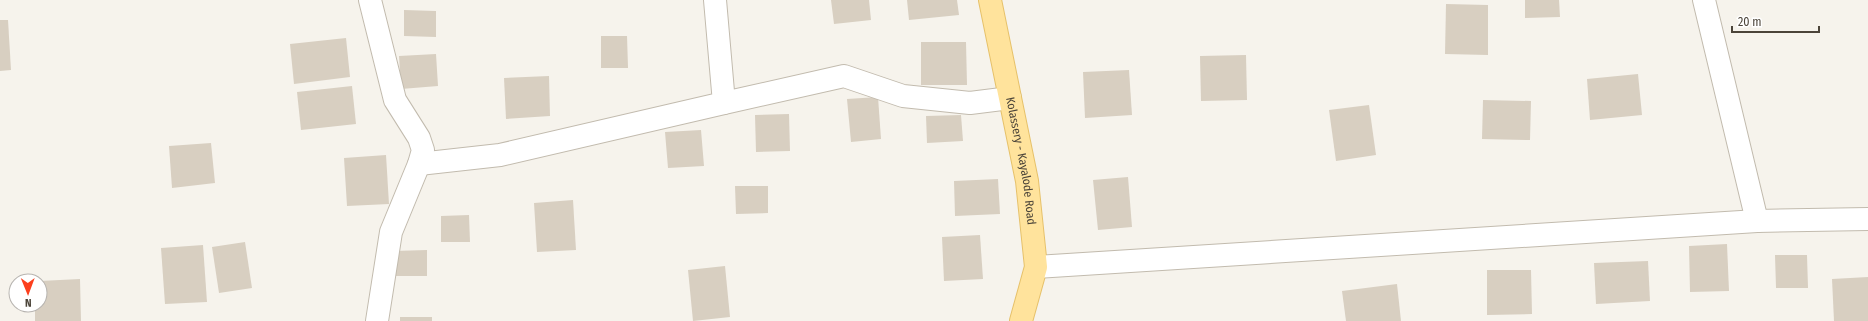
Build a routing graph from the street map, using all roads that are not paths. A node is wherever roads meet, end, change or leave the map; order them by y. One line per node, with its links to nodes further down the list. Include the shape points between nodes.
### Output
1 (370, 0): 7 (street, via 395,100 420,138 422,150)
2 (716, 0): 6 (street)
3 (990, 0): 5 (main road, Kolassery - Kayalode Road)
4 (1704, 0): 9 (street)
5 (1010, 98): 6 (street, via 970,103 903,96 844,76); 10 (main road, Kolassery - Kayalode Road, via 1026,181)
6 (724, 103): 7 (street, via 500,155)
7 (419, 164): 11 (street, via 391,232)
8 (1868, 219): 9 (street)
9 (1757, 221): 10 (street)
10 (1036, 267): 12 (main road, Kolassery - Kayalode Road)
11 (377, 321)
12 (1021, 321)

